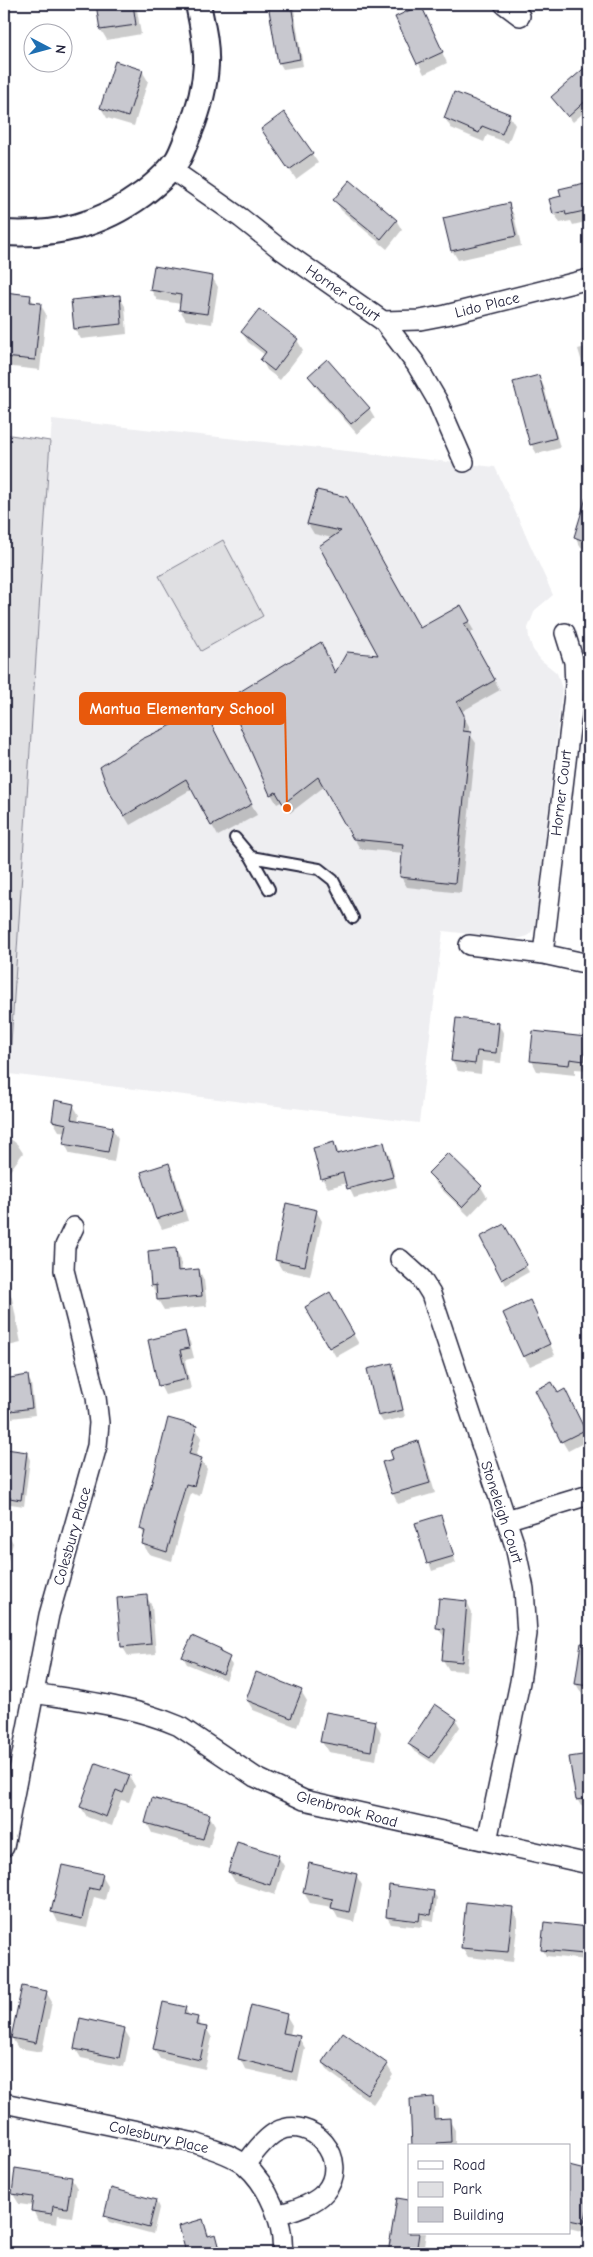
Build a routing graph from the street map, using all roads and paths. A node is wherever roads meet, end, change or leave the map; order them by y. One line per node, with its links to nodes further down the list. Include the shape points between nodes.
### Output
1 (198, 4): 4 (street, via 205,46 203,92 198,113)
2 (504, 4): 3 (street)
3 (520, 16)
4 (171, 169): 5 (street, via 133,202 95,222 57,232); 7 (street, Horner Court)
5 (4, 233)
6 (589, 279): 7 (street, Lido Place, via 446,315 420,320)
7 (383, 321): 8 (street, Horner Court, via 416,364 437,400)
8 (464, 462)
9 (565, 633): 15 (street, Horner Court, via 574,662 575,686)
10 (235, 838): 11 (lane)
11 (251, 857): 12 (lane); 13 (lane, via 319,869 333,880)
12 (269, 888)
13 (353, 918)
14 (469, 944): 15 (street)
15 (543, 954): 16 (street)
16 (589, 964)
17 (74, 1227): 21 (street, Colesbury Place, via 65,1246 64,1270 96,1397 99,1424 97,1446 49,1615)
18 (400, 1259): 20 (street, Stoneleigh Court, via 421,1278 431,1294)
19 (589, 1496): 20 (street)
20 (506, 1520): 22 (street, Stoneleigh Court, via 524,1589 527,1634)
21 (34, 1693): 22 (street, Glenbrook Road, via 128,1708 165,1720 255,1777 304,1800); 23 (street, Colesbury Place)
22 (487, 1841): 24 (street, Glenbrook Road)
23 (4, 1847)
24 (589, 1864)
25 (4, 2103): 26 (street, Colesbury Place, via 195,2144)
26 (245, 2165): 27 (street, Colesbury Place, via 271,2200); 27 (street, via 270,2137 286,2129 301,2128 325,2142 334,2167 325,2192 297,2209)
27 (277, 2215): 28 (street, Colesbury Place, via 281,2226)
28 (282, 2253)

